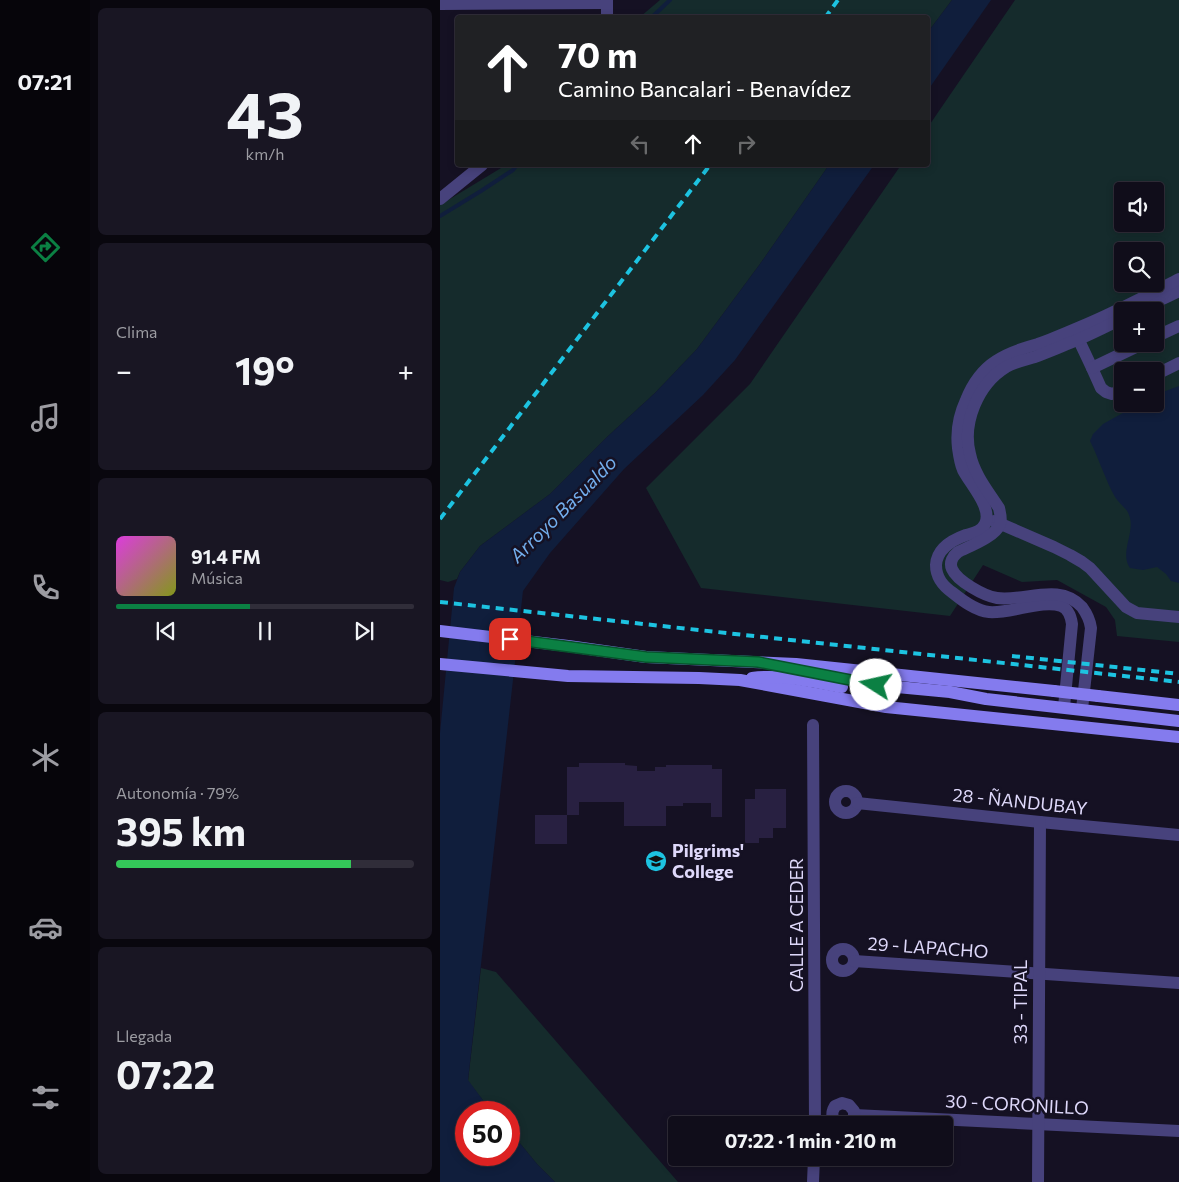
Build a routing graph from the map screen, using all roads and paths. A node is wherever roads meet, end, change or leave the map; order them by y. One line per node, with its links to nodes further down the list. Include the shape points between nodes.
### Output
1 (607, 1): 2 (street); 3 (street)
2 (440, 4)
3 (607, 15)
4 (480, 167): 5 (street)
5 (440, 199)
6 (1179, 279): 12 (street)
7 (1179, 291): 8 (street)
8 (1156, 302)
9 (1114, 321): 12 (street)
10 (1179, 326): 11 (street)
11 (1164, 334)
12 (1076, 335): 15 (street); 18 (street, via 1063,335 1000,359 983,372 962,408 958,450 963,470 985,507); 19 (street, via 1004,368 986,385 974,407 968,432 970,455 999,508)
13 (1125, 352): 15 (street)
14 (1179, 363): 16 (street)
15 (1092, 368): 17 (street, via 1101,388)
16 (1164, 370)
17 (1114, 393)
18 (987, 518): 19 (street); 21 (street, via 979,531 944,547 936,562 938,577 945,587)
19 (1000, 522): 20 (street, via 989,536 958,552 951,563 963,581); 22 (street, via 1082,562 1131,611)
20 (979, 591): 21 (street); 30 (street, via 1005,599 1059,595 1073,600 1085,611 1091,628)
21 (970, 605): 29 (street, via 989,612 1044,605 1060,606 1068,611 1072,624)
22 (1179, 617)
23 (440, 630): 24 (main road, via 646,657)
24 (758, 662): 27 (main road, via 876,685); 28 (main road, bridge)
25 (440, 664): 26 (main road, via 568,676)
26 (740, 680): 27 (main road, via 772,676 908,697); 33 (main road, via 886,707)
27 (986, 698): 29 (main road)
28 (1179, 705)
29 (1064, 707): 30 (main road)
30 (1082, 709): 31 (main road)
31 (1179, 721)
32 (813, 726): 41 (street, CALLE A CEDER)
33 (1179, 737)
34 (857, 803): 35 (street, 28 - ÑANDUBAY)
35 (1040, 822): 36 (street, 28 - ÑANDUBAY); 38 (street, 33 - TIPAL)
36 (1179, 835)
37 (854, 961): 38 (street, 29 - LAPACHO)
38 (1039, 974): 39 (street, 29 - LAPACHO); 43 (street, 33 - TIPAL)
39 (1179, 983)
40 (854, 1115): 42 (street, via 852,1107 842,1103 835,1106); 43 (street, 30 - CORONILLO)
41 (815, 1116)
42 (832, 1116)
43 (1038, 1124): 44 (street, 30 - CORONILLO); 47 (street, 33 - TIPAL)
44 (1179, 1131)
45 (814, 1166): 46 (street)
46 (813, 1182)
47 (1038, 1182)

